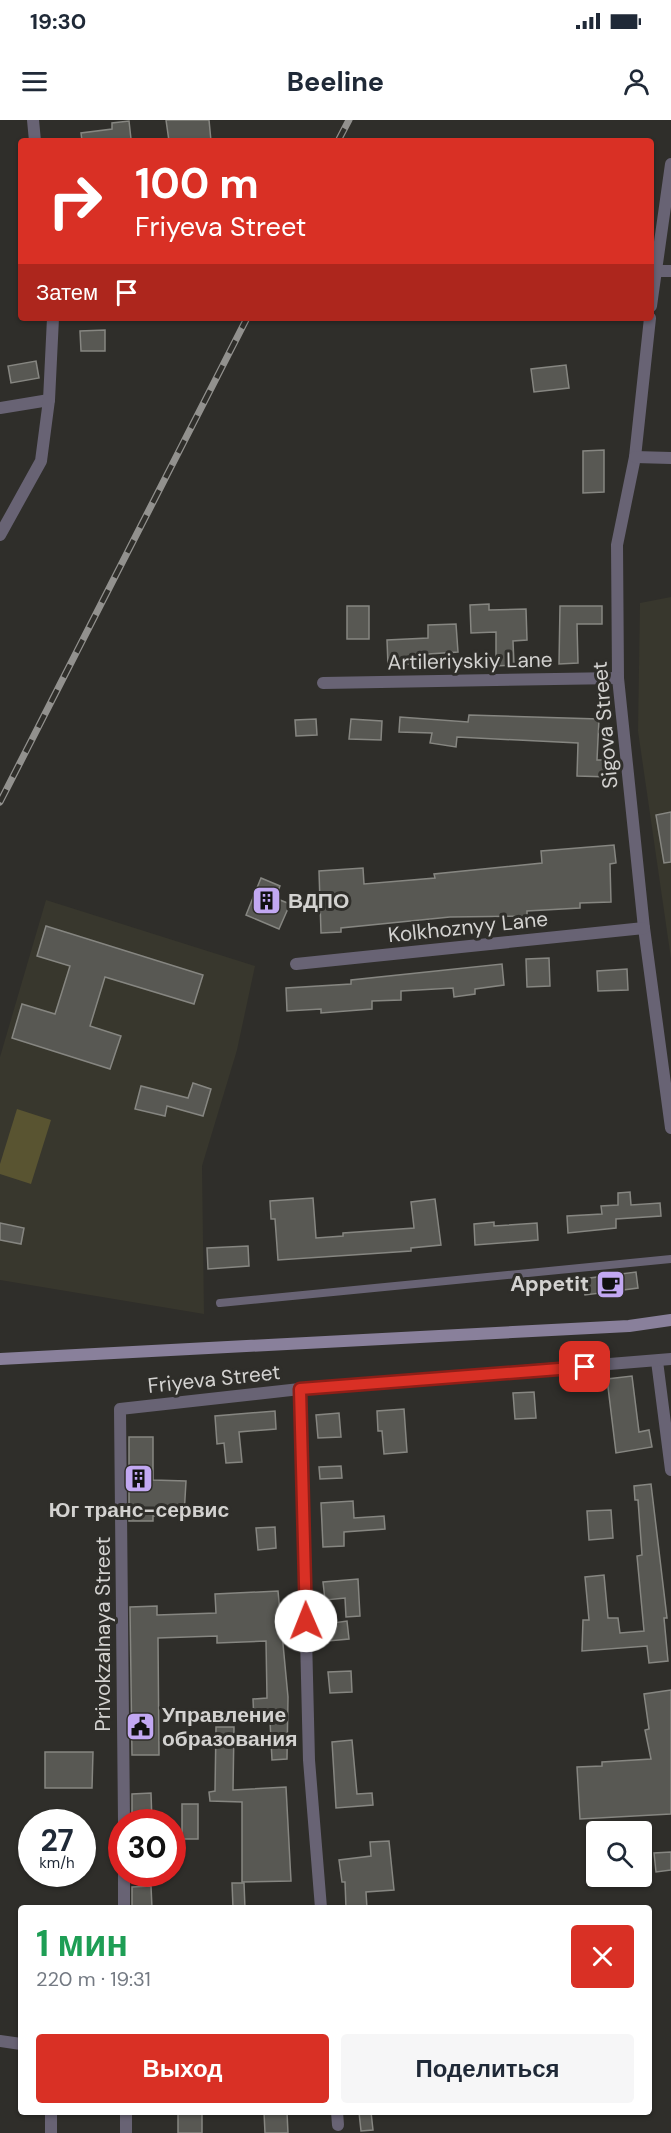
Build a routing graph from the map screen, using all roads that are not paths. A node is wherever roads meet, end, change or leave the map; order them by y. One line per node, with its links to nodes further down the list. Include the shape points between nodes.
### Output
1 (33, 120): 2 (street)
2 (35, 138)
3 (671, 164): 4 (street)
4 (655, 270): 5 (street); 6 (street)
5 (671, 271)
6 (654, 277)
7 (53, 321): 9 (street)
8 (650, 321): 11 (street, Sigova Street)
9 (49, 400): 10 (street); 13 (street, via 41,461)
10 (0, 408)
11 (635, 457): 12 (street); 14 (street, Sigova Street, via 617,545)
12 (671, 458)
13 (0, 535)
14 (618, 678): 15 (street, Artileriyskiy Lane); 16 (street, Sigova Street)
15 (323, 683)
16 (644, 928): 17 (street, Kolkhoznyy Lane); 18 (street, Sigova Street)
17 (296, 964)
18 (671, 1128)
19 (671, 1259): 20 (lane)
20 (220, 1303)
21 (671, 1320): 22 (main road, via 629,1326)
22 (0, 1359)
23 (671, 1359): 24 (street, Friyeva Street)
24 (657, 1361): 25 (street, Friyeva Street); 27 (street)
25 (300, 1389): 26 (street, Friyeva Street); 31 (street, via 309,1760)
26 (120, 1409): 28 (street, Privokzalnaya Street)
27 (671, 1470)
28 (124, 1809)
29 (124, 1887): 30 (street)
30 (124, 1905)
31 (321, 1905)
32 (0, 2042): 33 (street)
33 (18, 2044)
34 (51, 2115): 38 (street)
35 (126, 2115): 39 (street)
36 (337, 2115): 37 (street)
37 (338, 2125)
38 (51, 2133)
39 (126, 2133)

